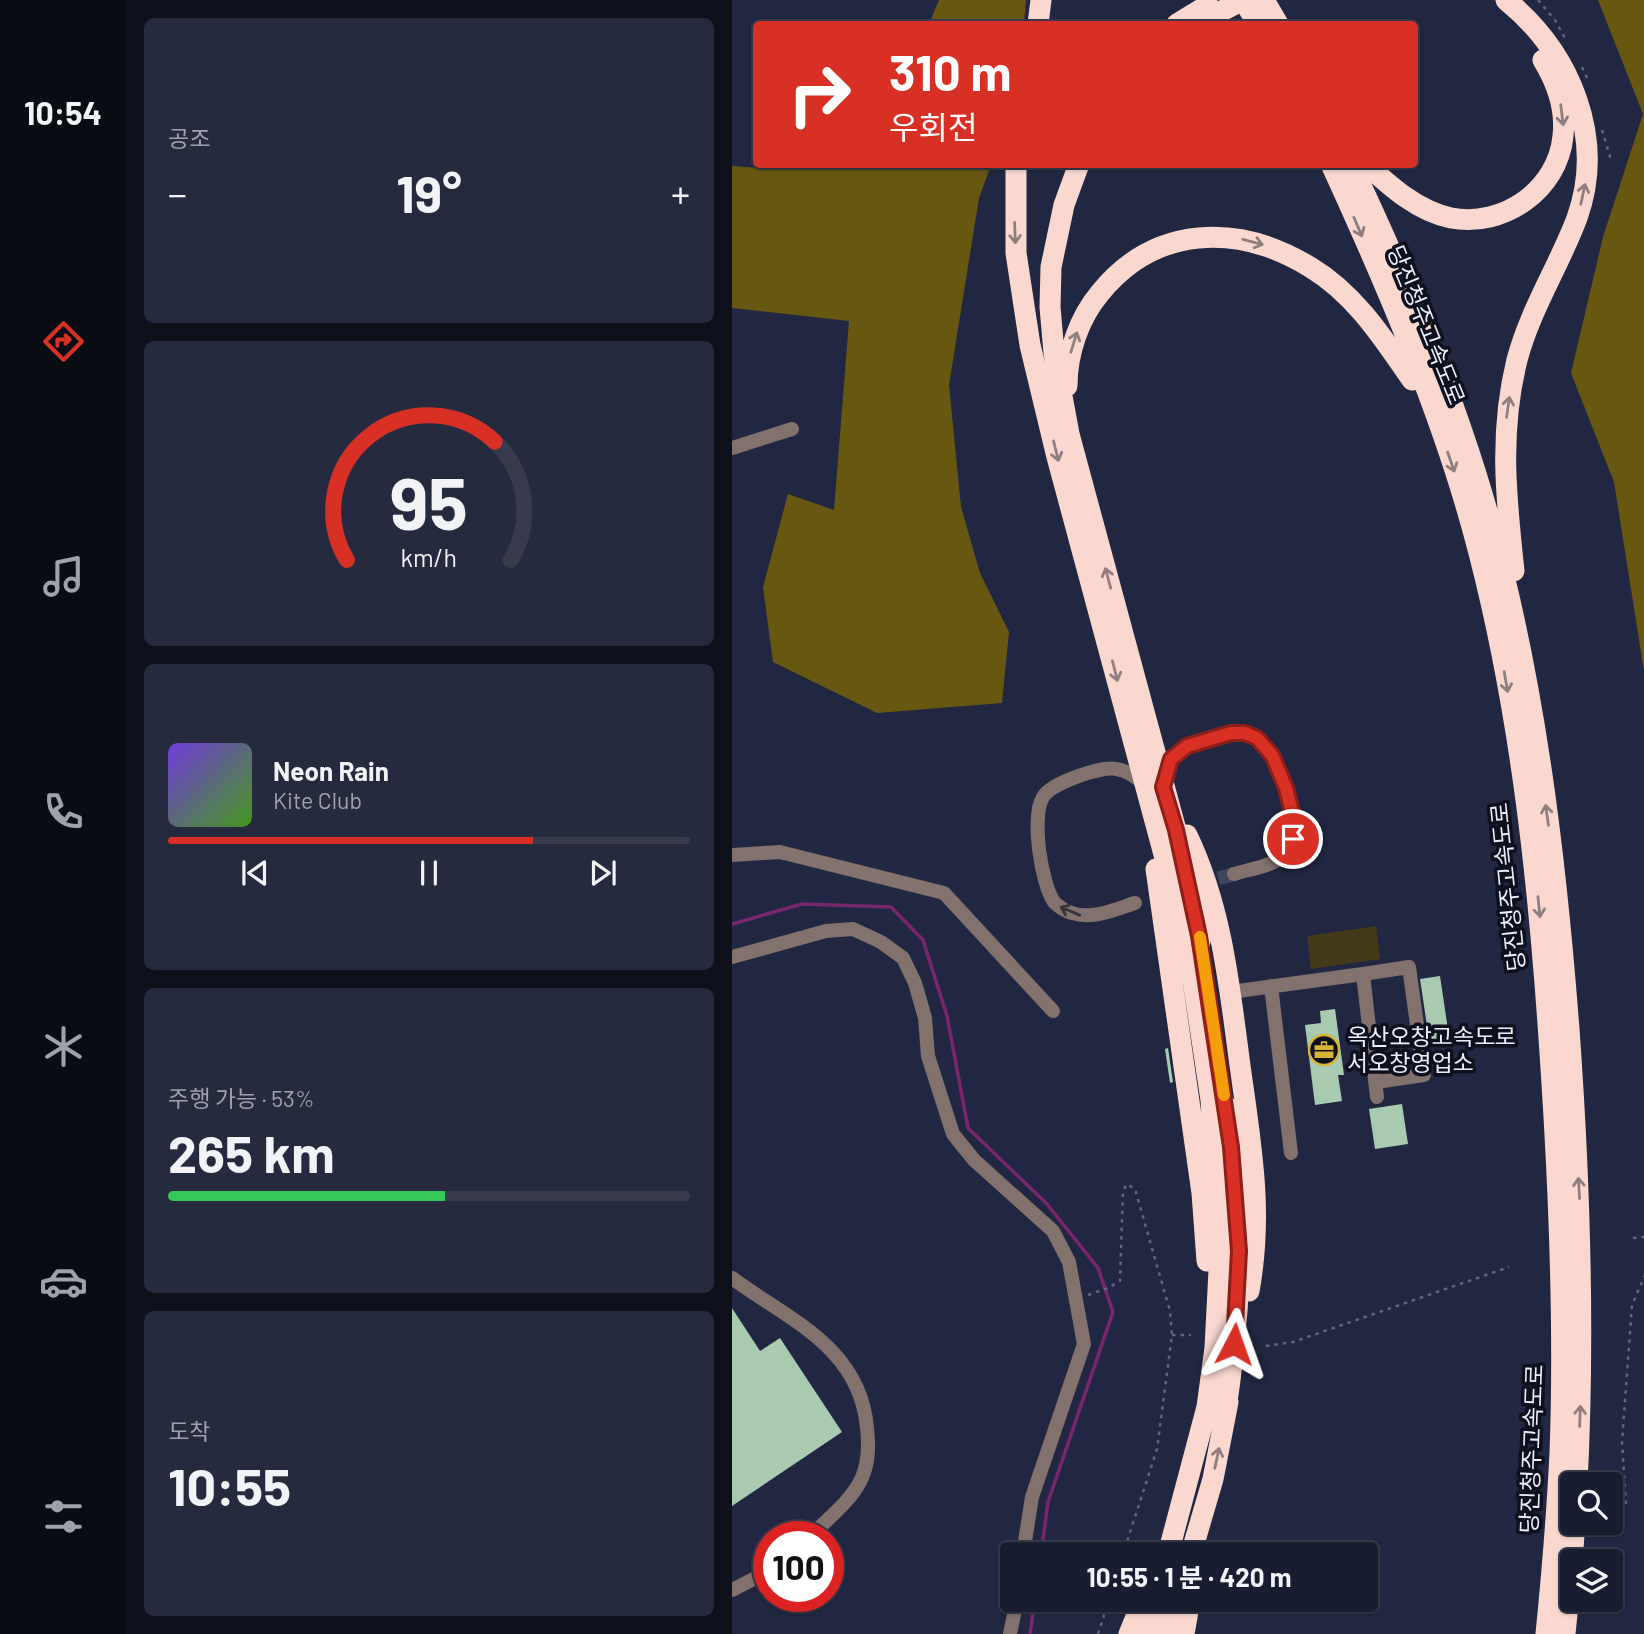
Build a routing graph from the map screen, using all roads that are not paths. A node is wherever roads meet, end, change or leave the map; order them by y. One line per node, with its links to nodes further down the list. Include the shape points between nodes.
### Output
1 (1041, 0): 7 (highway)
2 (1218, 0): 8 (highway)
3 (1243, 0): 9 (highway); 10 (highway)
4 (1264, 0): 11 (highway)
5 (1488, 0): 17 (highway, one-way to 17, via 1535,46 1555,83 1563,139 1545,181 1508,211 1486,218 1452,218 1418,205)
6 (1506, 0): 23 (highway, one-way to 6, via 1505,490 1507,413 1525,335 1578,214 1587,152 1583,120 1563,65 1536,28)
7 (1038, 21)
8 (1188, 21)
9 (1190, 21)
10 (1256, 21)
11 (1276, 21)
12 (1016, 168): 18 (highway, one-way to 18, via 1018,276)
13 (1066, 168): 18 (highway, via 1050,210 1038,272 1035,331)
14 (1078, 168): 21 (highway, via 1059,224 1050,286 1054,353)
15 (1333, 168): 19 (highway, 당진청주고속도로, one-way to 19)
16 (1352, 168): 23 (highway, 당진청주고속도로, via 1400,272 1462,436 1490,523)
17 (1371, 168)
18 (1040, 385): 24 (highway, one-way to 24)
19 (1436, 420): 21 (highway, one-way to 19, via 1069,361 1080,325 1095,298 1149,251 1188,239 1214,237 1282,251 1335,285 1381,335); 60 (highway, 당진청주고속도로, one-way to 60, via 1493,612 1515,730 1540,918 1562,1283 1560,1453)
20 (792, 429): 22 (lane)
21 (1069, 434): 24 (highway, one-way to 21)
22 (732, 448)
23 (1524, 670): 38 (highway, 당진청주고속도로, one-way to 23, via 1582,1308 1576,1138 1556,879)
24 (1153, 785): 26 (lane, via 1171,759 1187,746 1236,732 1254,736 1266,746 1293,812 1293,839 1278,859); 27 (lane, one-way to 24, via 1086,916 1060,907 1049,889 1036,819 1044,795 1062,782 1115,768); 31 (highway, via 1199,861 1211,894); 37 (highway, via 1179,842 1199,936 1231,1147 1239,1275); 40 (highway, via 1187,940 1214,1127 1220,1223 1212,1378)
25 (732, 855): 32 (lane, via 780,852 944,893)
26 (1234, 874)
27 (1135, 903)
28 (732, 957): 42 (lane, via 853,929 903,958 922,1006 928,1056 953,1133 974,1160 1053,1231 1069,1262 1084,1344 1032,1497)
29 (1363, 974): 30 (lane); 33 (lane); 33 (lane, via 1409,967 1424,1075)
30 (1271, 986): 31 (lane); 35 (lane)
31 (1230, 992): 37 (highway, via 1256,1179 1257,1221)
32 (1053, 1011)
33 (1375, 1082): 34 (lane)
34 (1377, 1097)
35 (1291, 1153)
36 (732, 1278): 41 (lane, via 813,1332 841,1359 857,1385 870,1451 861,1480)
37 (1226, 1416): 39 (highway, one-way to 37)
38 (1577, 1472)
39 (1207, 1500): 45 (highway); 46 (highway)
40 (1181, 1504): 43 (highway); 44 (highway)
41 (826, 1521)
42 (1025, 1542)
43 (1166, 1542)
44 (1171, 1542)
45 (1194, 1542)
46 (1200, 1542)
47 (753, 1579): 48 (lane)
48 (732, 1590)
49 (1015, 1612): 55 (lane)
50 (1138, 1612): 56 (highway)
51 (1152, 1612): 57 (highway)
52 (1172, 1612): 58 (highway)
53 (1188, 1612): 59 (highway)
54 (1567, 1612): 61 (highway, 당진청주고속도로)
55 (1010, 1634)
56 (1129, 1634)
57 (1146, 1634)
58 (1166, 1634)
59 (1184, 1634)
60 (1546, 1634)
61 (1565, 1634)

